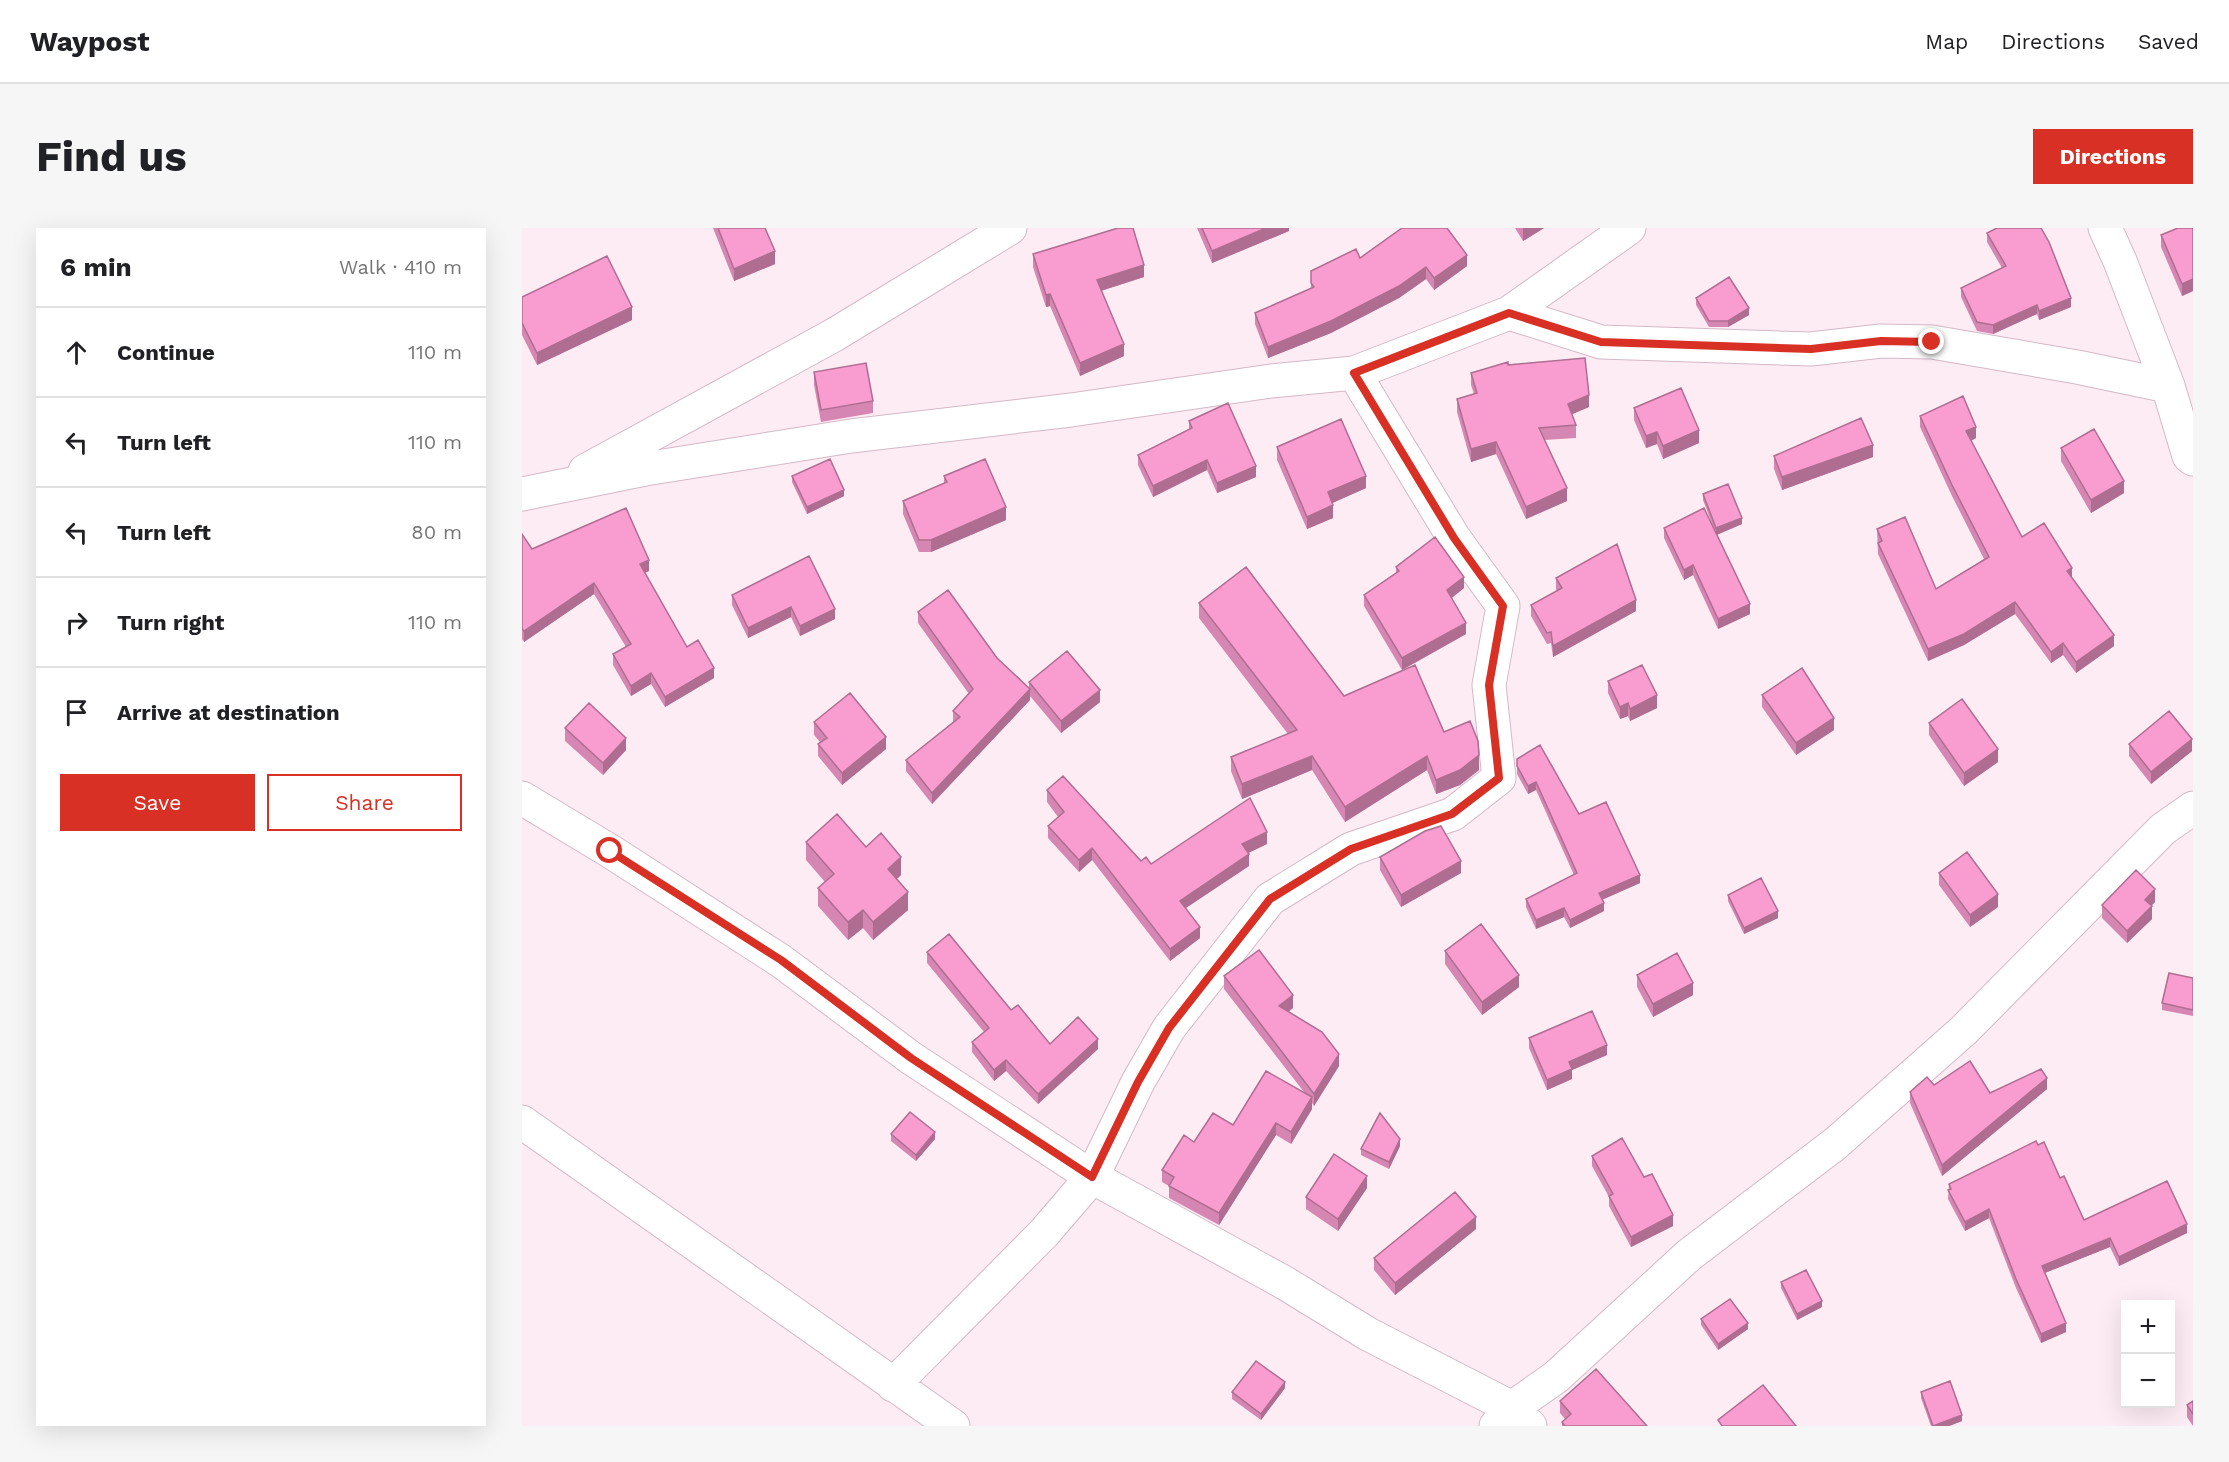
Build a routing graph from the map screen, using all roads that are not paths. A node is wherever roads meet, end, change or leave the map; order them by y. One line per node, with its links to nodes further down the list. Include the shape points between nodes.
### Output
1 (1010, 228): 8 (street, via 834,334)
2 (1629, 228): 4 (street)
3 (2105, 228): 6 (street)
4 (1509, 313): 5 (street); 6 (street, via 1601,342 1811,349 1881,341 1932,342)
5 (1354, 373): 8 (street, via 851,436 645,469); 13 (street, via 1454,538 1503,606 1489,685 1499,778 1452,814 1351,849 1270,899 1169,1028)
6 (2168, 386): 7 (street)
7 (2193, 459)
8 (554, 488): 9 (street)
9 (522, 494)
10 (522, 798): 13 (street, via 781,960 911,1058)
11 (2193, 808): 15 (street, via 2163,830 1963,1031 1835,1144 1689,1255)
12 (522, 1122): 14 (street)
13 (1092, 1177): 14 (street, via 1044,1233); 15 (street, via 1285,1283)
14 (893, 1385): 16 (street)
15 (1513, 1420)
16 (953, 1426)

